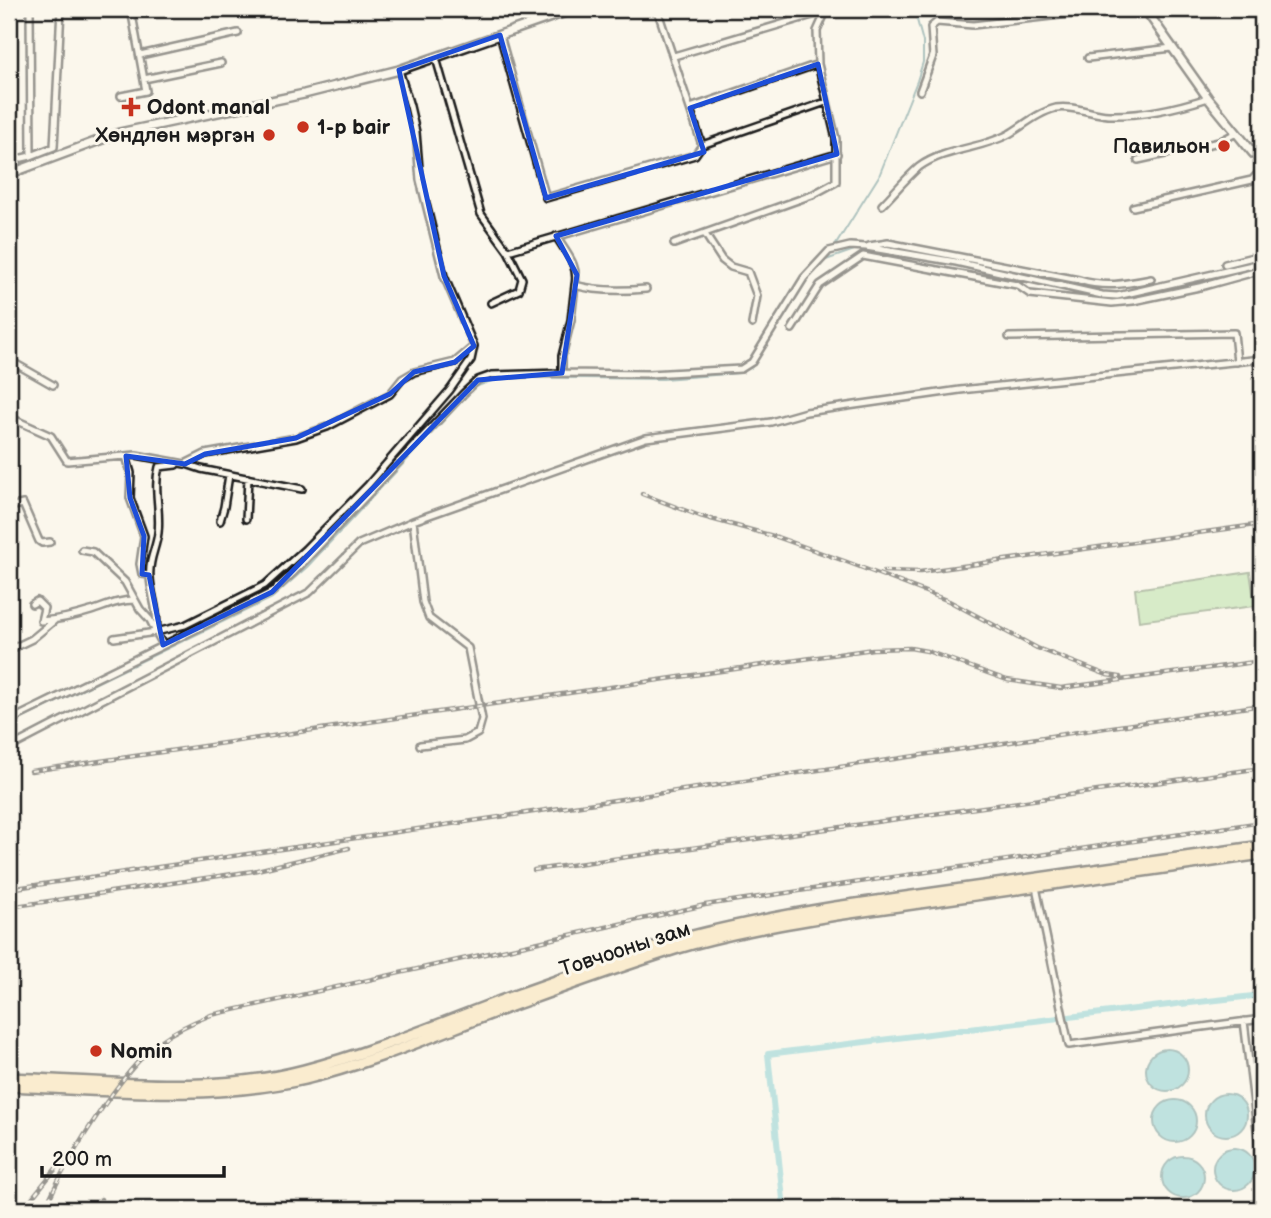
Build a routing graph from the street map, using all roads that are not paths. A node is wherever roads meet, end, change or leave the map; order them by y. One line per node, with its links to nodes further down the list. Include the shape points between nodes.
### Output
1 (30, 9): 28 (street)
2 (61, 9): 28 (street, via 54,147)
3 (131, 9): 12 (street)
4 (574, 9): 10 (main road)
5 (657, 9): 13 (street)
6 (1113, 9): 20 (street, via 973,25 937,22 931,27 933,56)
7 (1145, 9): 11 (main road)
8 (826, 10): 13 (street); 17 (street, via 817,31)
9 (238, 33): 12 (street)
10 (500, 35): 14 (main road); 26 (street, via 546,198 695,155)
11 (1172, 48): 15 (street); 22 (main road)
12 (140, 55): 19 (street)
13 (674, 56): 24 (street)
14 (436, 58): 18 (main road); 41 (street, via 481,214)
15 (1088, 58)
16 (220, 63): 19 (street)
17 (818, 64): 23 (street); 24 (street)
18 (399, 70): 33 (main road, via 119,133); 52 (street, via 444,276)
19 (144, 79): 21 (street, via 146,91)
20 (920, 91)
21 (121, 96)
22 (1208, 99): 25 (main road); 34 (street, via 1125,114 1054,108 1009,134 919,167)
23 (826, 102): 26 (street); 27 (street)
24 (690, 108): 26 (street)
25 (1236, 133): 29 (street, via 1219,142); 31 (main road)
26 (702, 145)
27 (836, 154): 36 (street, via 836,182); 37 (street)
28 (31, 156): 30 (street)
29 (1138, 160)
30 (9, 161)
31 (1262, 161)
32 (1262, 169): 35 (street, via 1252,180)
33 (9, 174)
34 (882, 205)
35 (1133, 207)
36 (705, 234): 39 (street); 49 (street, via 722,260 748,272 757,296)
37 (556, 236): 41 (street); 46 (street, via 574,263)
38 (1262, 242): 42 (street)
39 (674, 244)
40 (866, 247): 42 (street, via 1117,296 1261,263); 45 (street, via 888,243 1099,286); 56 (street, via 829,251 804,278 746,367 649,374)
41 (508, 251): 48 (street, via 522,279 519,290)
42 (1261, 255): 43 (street)
43 (1225, 264)
44 (1262, 270): 50 (street, via 1112,303 1030,294 1017,285 863,256 820,285)
45 (1151, 279)
46 (575, 285): 47 (street); 56 (street)
47 (646, 289)
48 (491, 303)
49 (752, 324)
50 (792, 329)
51 (1009, 337): 55 (street, via 1234,333)
52 (474, 346): 60 (street, via 455,362 414,372 390,394 327,427 296,438 205,454); 76 (street, via 471,360 450,390 368,485 265,586 185,625)
53 (1262, 359): 55 (street)
54 (9, 360): 57 (street)
55 (1237, 362): 67 (street, via 960,390 646,438)
56 (562, 373): 78 (street, via 492,375 478,380 272,592)
57 (53, 385)
58 (9, 417): 59 (street, via 51,436 67,461)
59 (126, 456): 60 (street); 72 (street, via 130,498 144,536 140,564 142,574)
60 (185, 464): 61 (street); 72 (street, via 159,467 158,531)
61 (229, 475): 62 (street); 66 (street)
62 (248, 478): 63 (street); 65 (street)
63 (302, 489)
64 (9, 508): 70 (street, via 23,504 39,541)
65 (246, 519)
66 (219, 521)
67 (413, 521): 81 (street, via 423,601 429,618 468,648 482,719 478,733 464,740); 82 (street, via 359,544 310,592)
68 (9, 523): 69 (street)
69 (12, 534)
70 (50, 542)
71 (82, 550): 73 (street, via 93,552 120,576)
72 (149, 575): 76 (street, via 157,609)
73 (135, 600): 75 (street, via 117,601); 76 (street)
74 (32, 604): 75 (street, via 42,603 41,621)
75 (55, 621): 79 (street)
76 (156, 632): 77 (street); 78 (street)
77 (114, 638)
78 (163, 645): 80 (street)
79 (9, 650)
80 (9, 721)
81 (420, 745)
82 (9, 748)
83 (1262, 846): 88 (highway, Товчооны зам, via 835,907 712,931 377,1046 271,1077 210,1084)
84 (1262, 854): 85 (highway, Товчооны зам)
85 (1036, 886): 87 (street, via 1069,1045); 89 (highway, Товчооны зам, via 792,922 714,939 306,1079 211,1092)
86 (1262, 1019): 87 (street)
87 (1244, 1021): 90 (street)
88 (9, 1078)
89 (9, 1086)
90 (1262, 1171)

